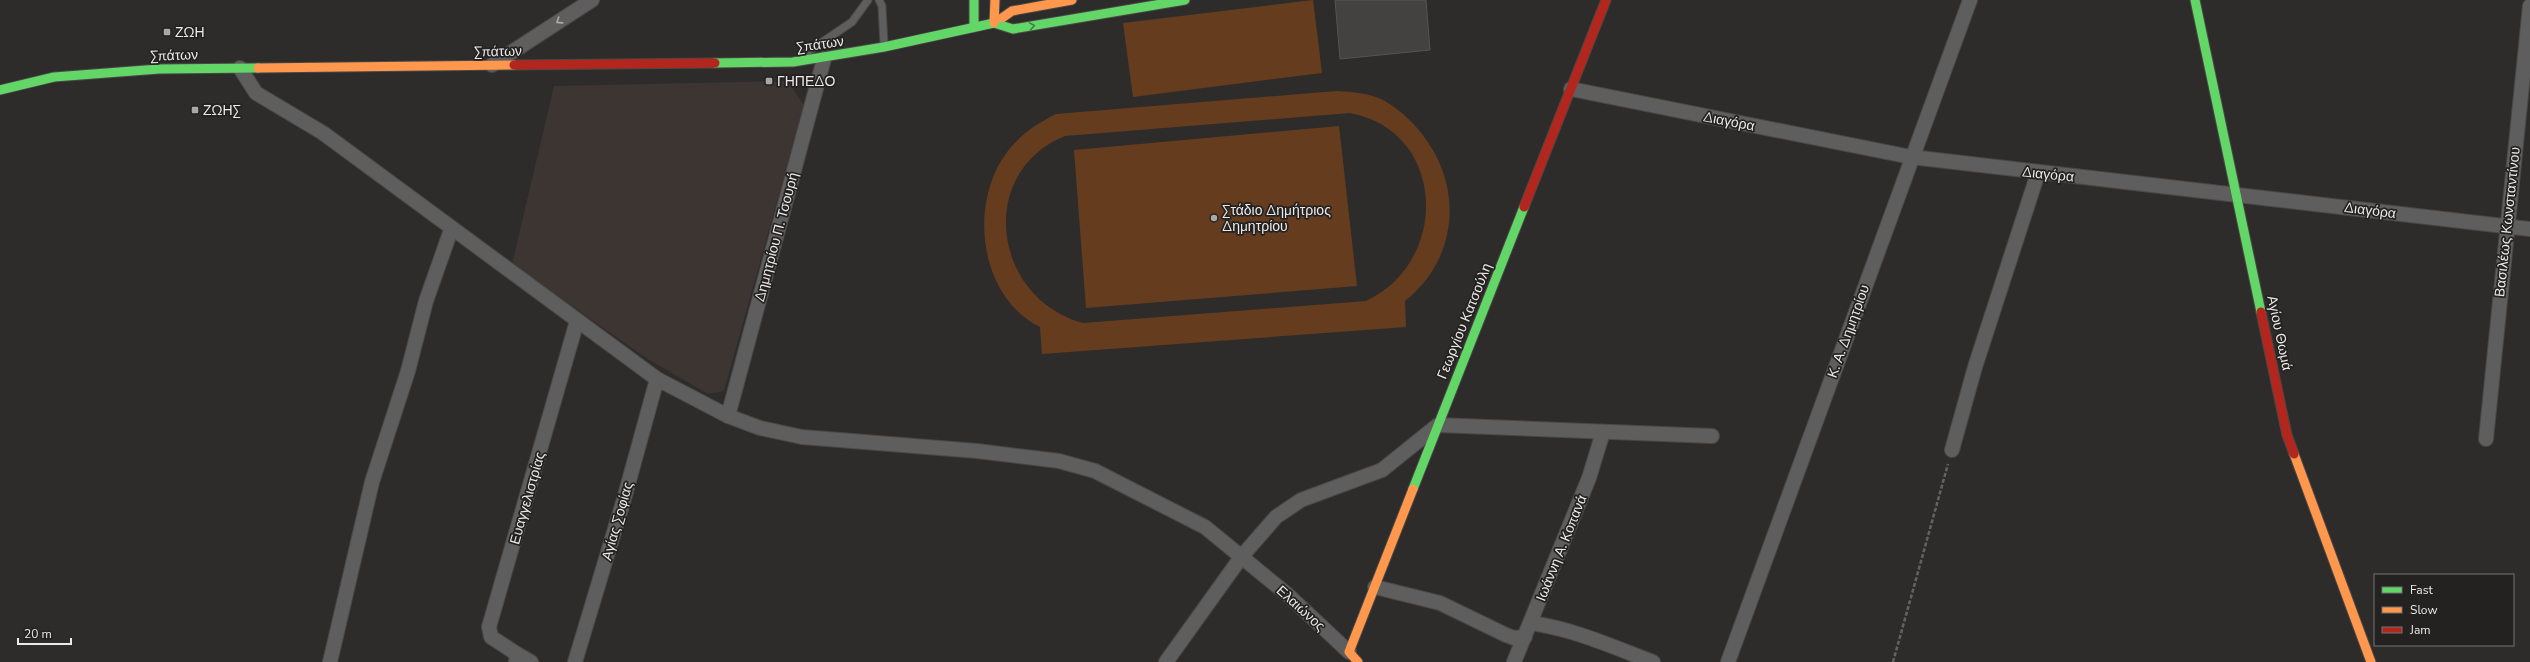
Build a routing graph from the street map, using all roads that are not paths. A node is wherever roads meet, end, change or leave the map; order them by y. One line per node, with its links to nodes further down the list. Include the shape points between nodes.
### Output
1 (592, 0): 17 (street, one-way to 17)
2 (868, 0): 16 (lane, via 852,22)
3 (879, 0): 14 (lane, via 882,6)
4 (974, 0): 13 (main road)
5 (995, 0): 12 (main road)
6 (1072, 0): 12 (main road, via 1012,11)
7 (1185, 0): 12 (main road, one-way to 7, via 1013,29)
8 (1606, 0): 19 (main road, Γεωργίου Κατσούλη)
9 (1970, 0): 21 (street, Κ. Α. Δημητρίου)
10 (2195, 0): 23 (main road, Αγίου Θωμά)
11 (2530, 6): 24 (street, Βασιλέως Κωνσταντίνου)
12 (994, 23): 13 (main road, Σπάτων)
13 (974, 27): 14 (main road, Σπάτων)
14 (884, 48): 15 (main road, Σπάτων)
15 (824, 58): 16 (main road, Σπάτων); 29 (street, Δημητρίου Π. Τσουρή)
16 (793, 62): 17 (main road, Σπάτων)
17 (492, 65): 18 (main road, Σπάτων)
18 (240, 68): 20 (main road, Σπάτων, via 159,69 54,77); 26 (street, Ελαιώνος, via 256,93 323,133)
19 (1571, 89): 21 (street, Διαγόρα); 30 (main road, Γεωργίου Κατσούλη)
20 (0, 90)
21 (1911, 158): 22 (street, Διαγόρα); 48 (street, Κ. Α. Δημητρίου)
22 (2038, 173): 23 (street, Διαγόρα); 34 (street, via 1975,367)
23 (2235, 193): 24 (street, Διαγόρα); 49 (main road, Αγίου Θωμά, via 2287,435)
24 (2507, 227): 25 (street, Διαγόρα); 33 (street, Βασιλέως Κωνσταντίνου)
25 (2530, 229)
26 (451, 230): 27 (street, Ελαιώνος); 41 (street, via 426,301 408,371 372,482)
27 (577, 321): 28 (street, Ελαιώνος); 40 (street, Ευαγγελιστρίας, via 489,627 490,637)
28 (657, 379): 29 (street, Ελαιώνος); 43 (street, Αγίας Σοφίας)
29 (728, 416): 35 (street, Ελαιώνος, via 760,428 802,437 977,451 1074,465 1102,474 1205,527)
30 (1438, 425): 31 (street); 35 (street, via 1382,470 1301,500 1282,512); 36 (main road, Γεωργίου Κατσούλη)
31 (1603, 432): 32 (street); 37 (street, Ιωάννη Α. Κοπανά, via 1589,478)
32 (1712, 436)
33 (2486, 439)
34 (1952, 450)
35 (1242, 556): 39 (street, Ελαιώνος); 44 (street)
36 (1375, 587): 38 (street, via 1440,603 1506,635 1514,638); 39 (main road, Γεωργίου Κατσούλη)
37 (1531, 623): 38 (street, Ιωάννη Α. Κοπανά); 47 (street, via 1554,626 1586,636)
38 (1525, 637): 46 (street, Ιωάννη Α. Κοπανά)
39 (1349, 652): 45 (main road, Ελαιώνος)
40 (517, 658): 42 (street)
41 (330, 662)
42 (531, 662)
43 (575, 662)
44 (1166, 662)
45 (1358, 662)
46 (1514, 662)
47 (1653, 662)
48 (1728, 662)
49 (2371, 662)

